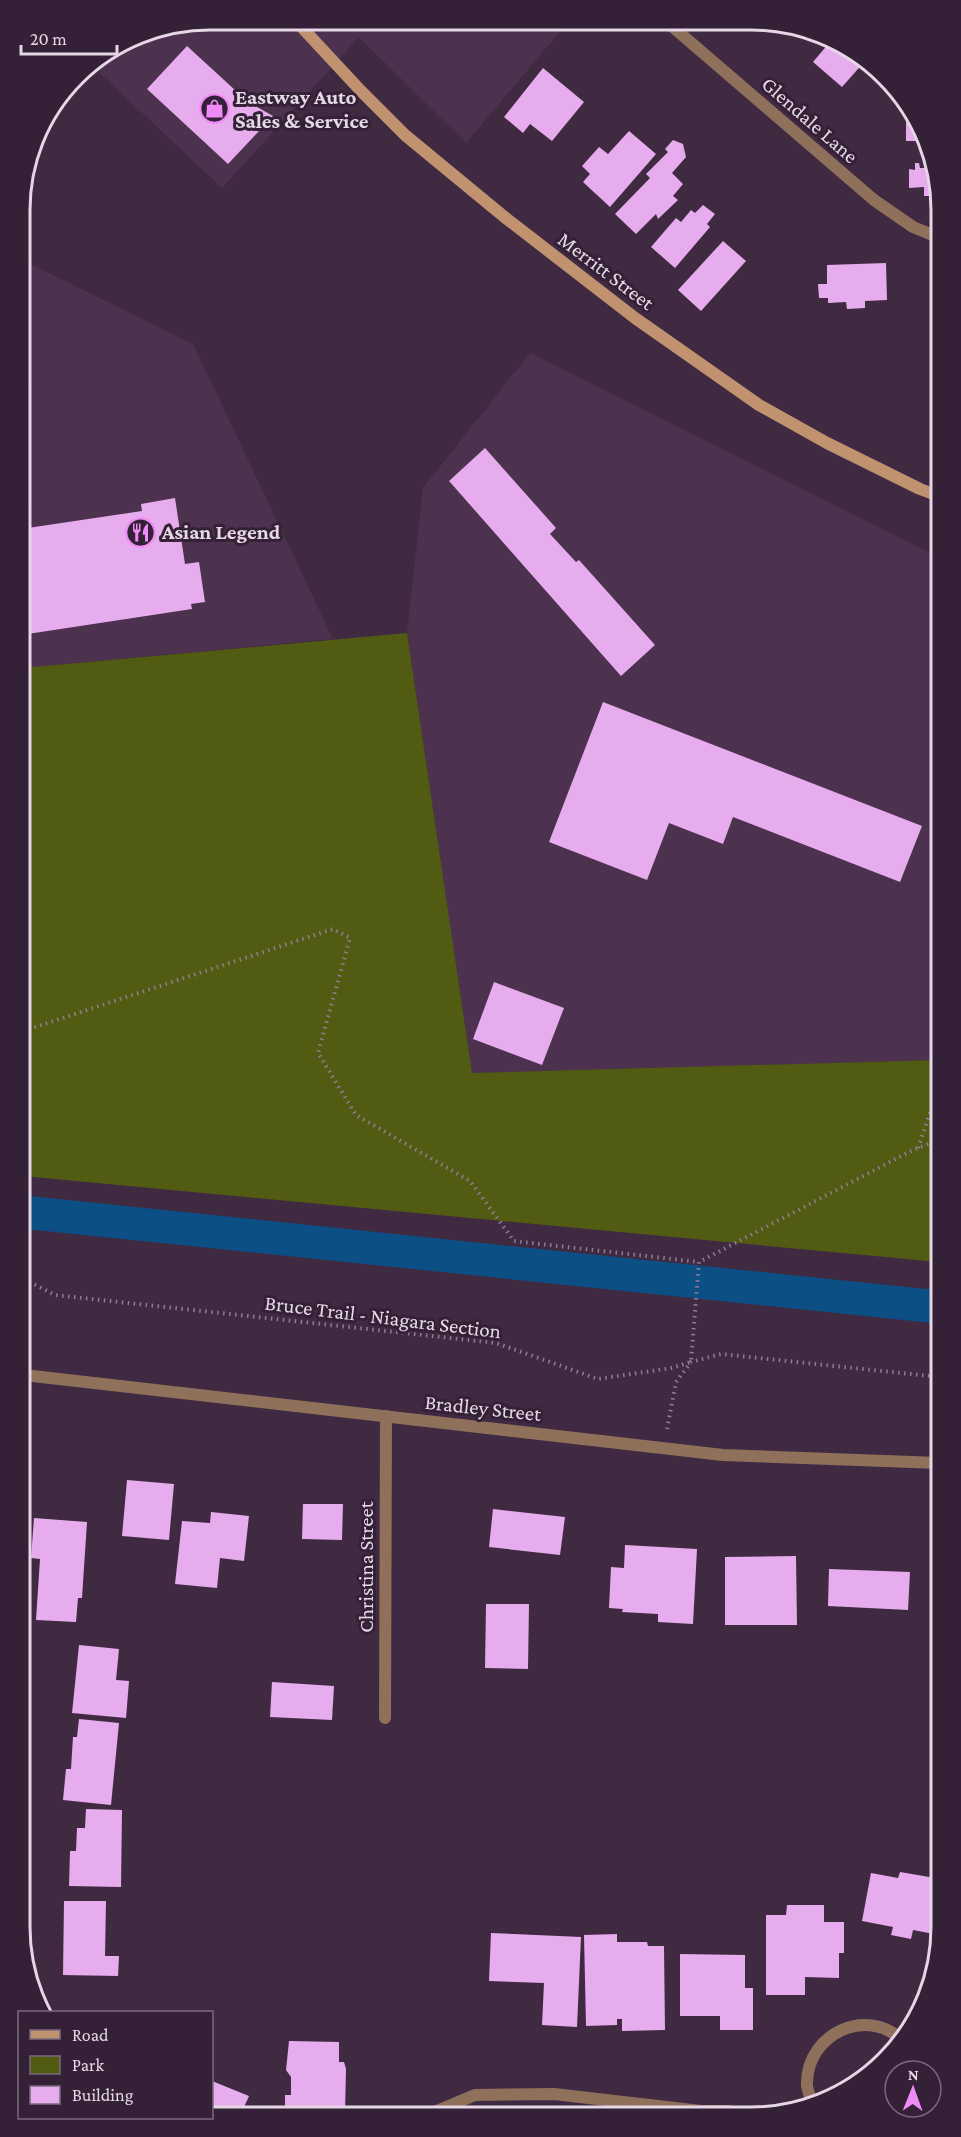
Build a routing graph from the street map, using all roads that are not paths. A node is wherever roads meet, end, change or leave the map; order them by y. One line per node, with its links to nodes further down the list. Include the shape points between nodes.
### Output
1 (304, 30): 4 (main road, Merritt Street, via 405,135 635,318 759,405)
2 (676, 30): 3 (street, Glendale Lane, via 874,200)
3 (931, 234)
4 (931, 493)
5 (30, 1376): 6 (street, Bradley Street)
6 (387, 1416): 7 (street, Bradley Street, via 723,1455); 8 (street, Christina Street)
7 (931, 1463)
8 (385, 1718)
9 (896, 2034): 10 (street, via 863,2024 834,2032 813,2054 806,2084)
10 (810, 2096)
11 (447, 2107): 12 (street, via 476,2095 554,2094)
12 (666, 2107)

